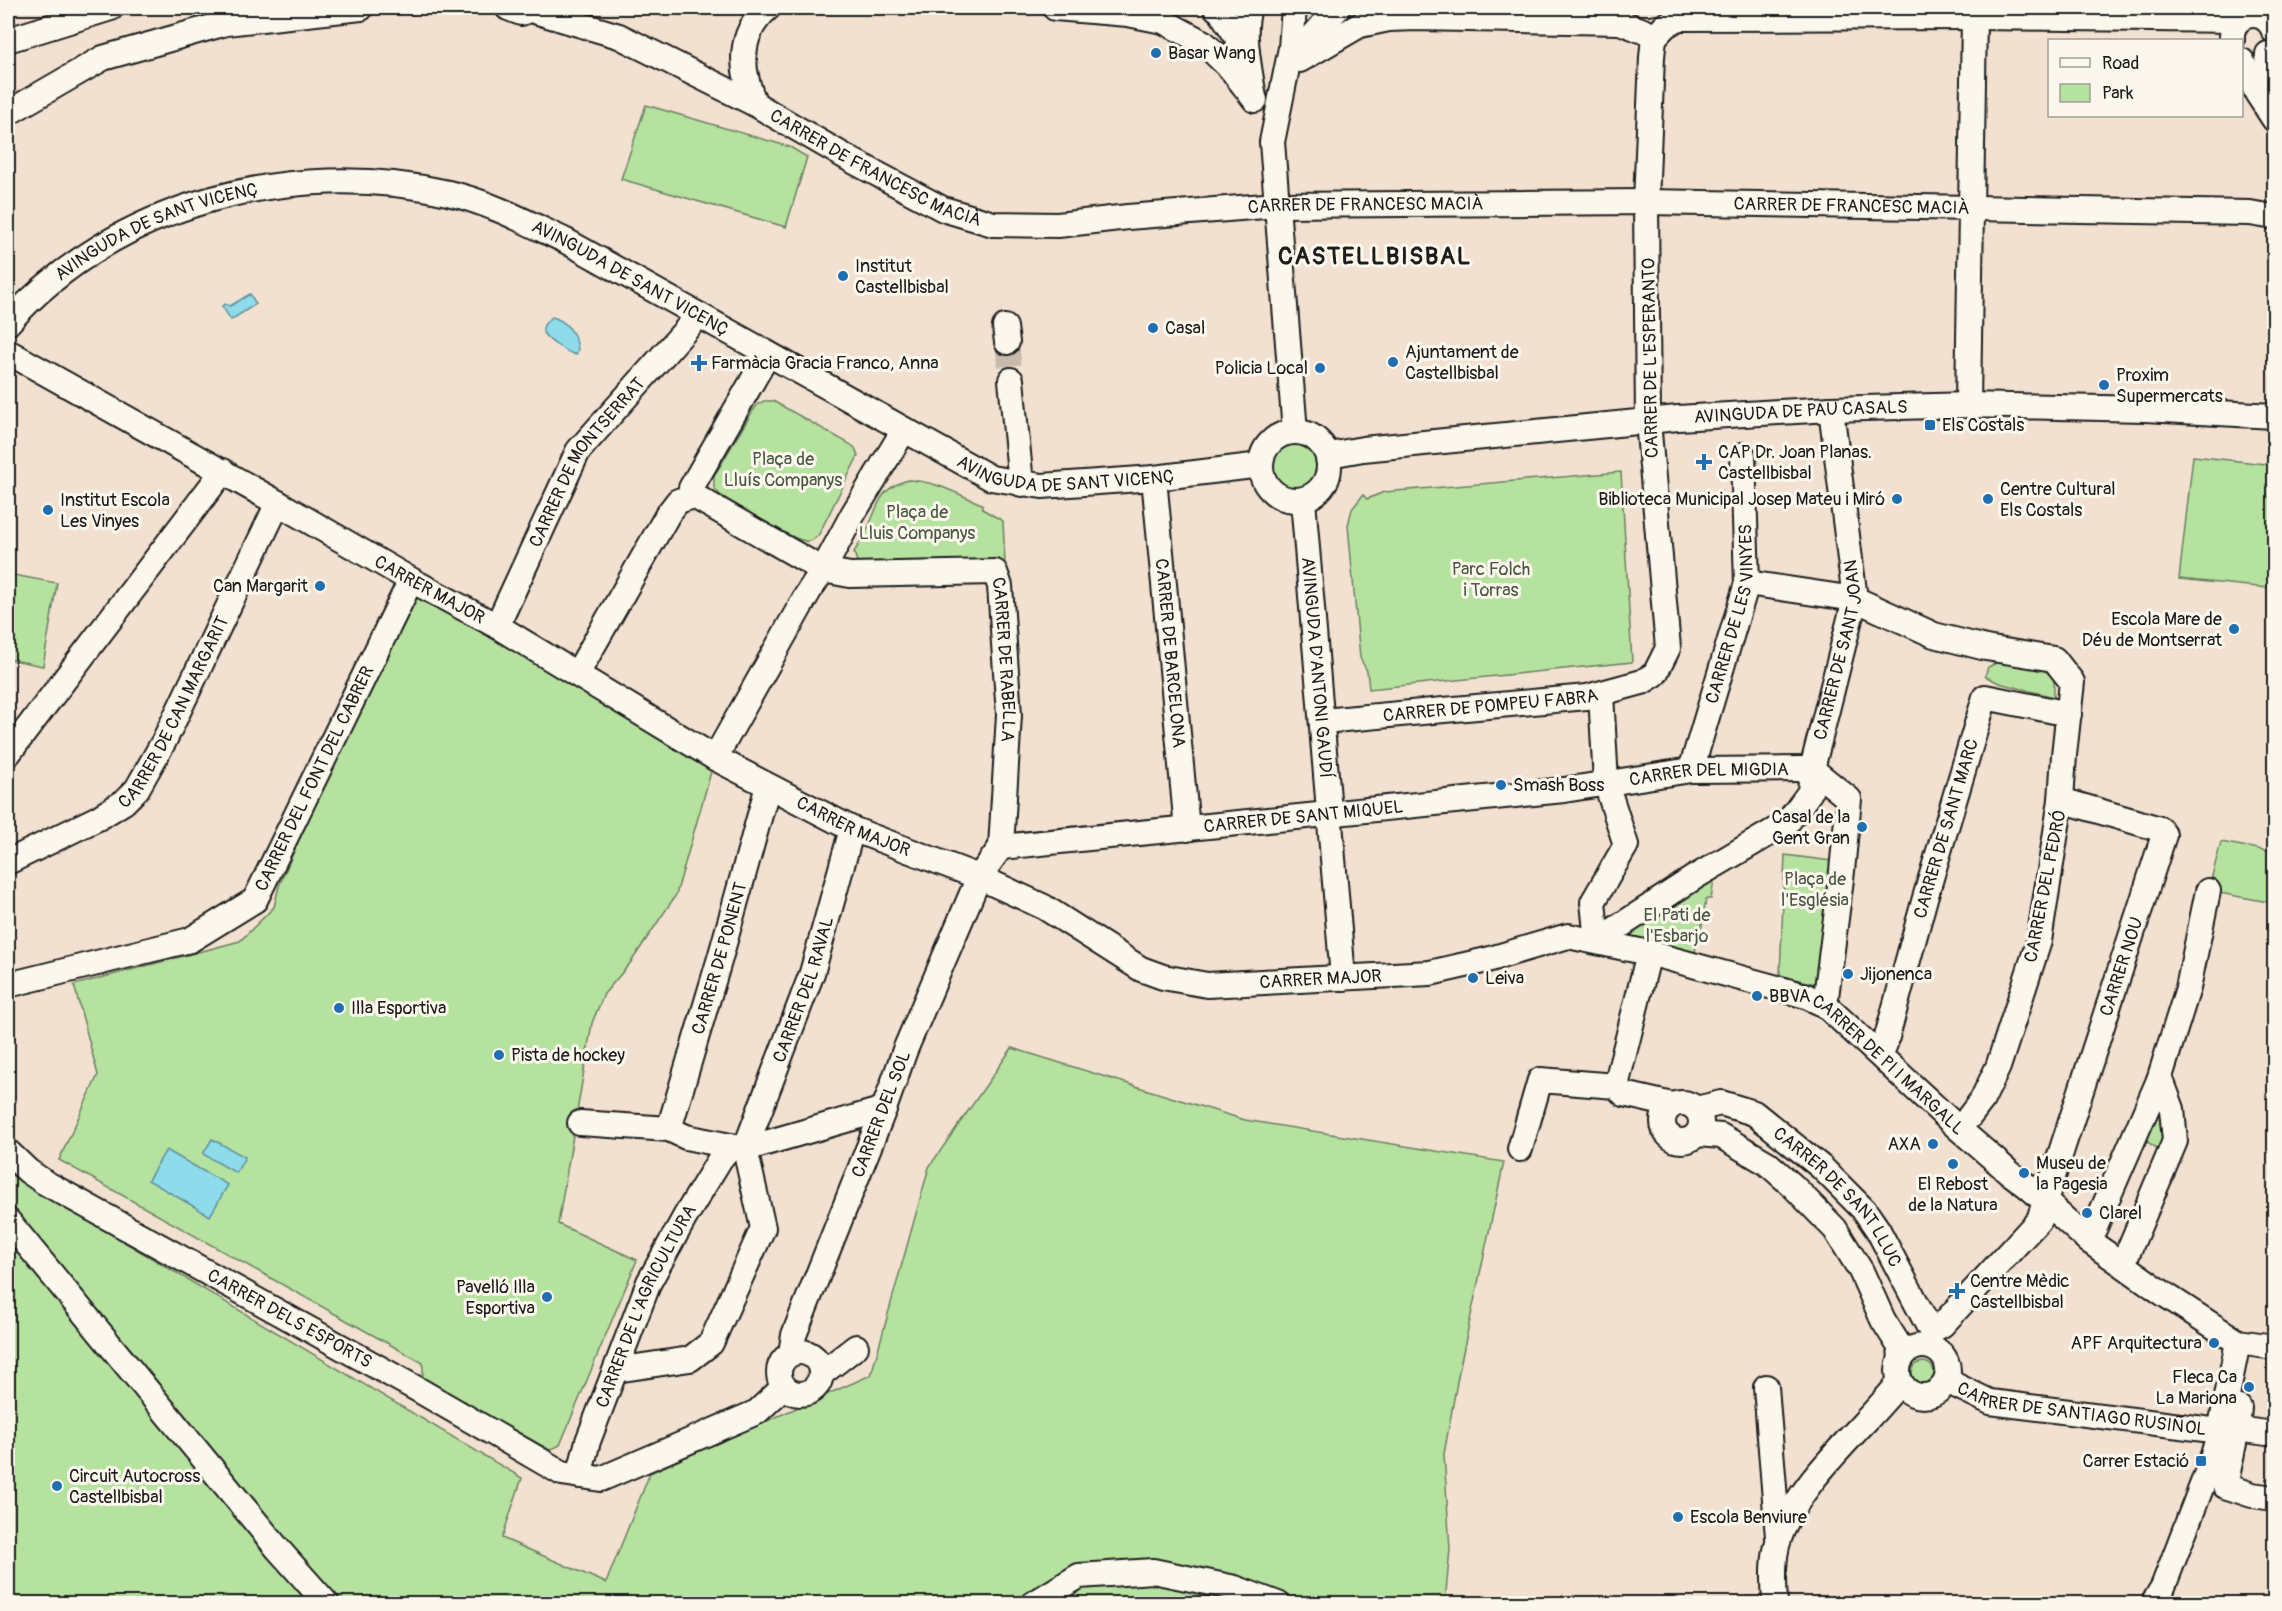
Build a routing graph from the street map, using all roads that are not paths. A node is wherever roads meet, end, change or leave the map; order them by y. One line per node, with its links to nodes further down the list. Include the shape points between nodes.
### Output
1 (111, 8): 13 (street)
2 (361, 8): 21 (street, via 226,23 103,58)
3 (524, 8): 20 (street, CARRER DE FRANCESC MACIÀ, via 619,36)
4 (768, 8): 20 (street, via 751,29 745,47 746,83)
5 (1055, 8): 19 (street, via 1163,21 1204,43)
6 (1216, 8): 15 (street)
7 (1249, 8): 15 (street)
8 (1294, 8): 23 (street, via 1291,48)
9 (1338, 8): 17 (street, via 1313,36)
10 (1974, 17): 11 (street, via 2175,19); 12 (street, via 1678,18); 27 (street)
11 (2233, 34): 14 (street, via 2251,15 2258,15 2270,22)
12 (1654, 38): 17 (street, via 1620,22 1398,19 1360,25); 24 (street, CARRER DE L'ESPERANTO)
13 (8, 40)
14 (2272, 43): 16 (street, via 2256,59); 22 (street, via 2267,65)
15 (1247, 52): 19 (street)
16 (2243, 56)
17 (1300, 60): 23 (street)
18 (2243, 65): 22 (street)
19 (1255, 100): 23 (street)
20 (755, 104): 26 (street, CARRER DE FRANCESC MACIÀ, via 943,209 993,224 1058,225)
21 (8, 113)
22 (2272, 115)
23 (1272, 142): 26 (street)
24 (1646, 202): 26 (street, CARRER DE FRANCESC MACIÀ); 27 (street, CARRER DE FRANCESC MACIÀ); 38 (street, CARRER DE L'ESPERANTO)
25 (2274, 204): 28 (street, CARRER DE FRANCESC MACIÀ)
26 (1277, 205): 40 (street)
27 (1972, 207): 28 (street, CARRER DE FRANCESC MACIÀ); 35 (street)
28 (2250, 213): 29 (street, CARRER DE FRANCESC MACIÀ)
29 (2274, 217)
30 (699, 315): 31 (street, AVINGUDA DE SANT VICENÇ, via 566,241 502,211 451,193 400,183 346,181 291,183 232,193 130,230 76,263); 33 (street, AVINGUDA DE SANT VICENÇ); 54 (street, CARRER DE MONTSERRAT, via 578,451)
31 (8, 323)
32 (8, 352): 44 (street, CARRER MAJOR)
33 (768, 354): 39 (street, AVINGUDA DE SANT VICENÇ); 47 (street, via 691,488)
34 (1011, 381): 46 (street)
35 (1968, 405): 36 (street, AVINGUDA DE PAU CASALS); 37 (street, AVINGUDA DE PAU CASALS)
36 (1831, 410): 38 (street, AVINGUDA DE PAU CASALS); 53 (street, CARRER DE SANT JOAN)
37 (2274, 416)
38 (1648, 421): 42 (street, AVINGUDA DE PAU CASALS, via 1363,449); 56 (street, CARRER DE L'ESPERANTO, via 1668,648)
39 (904, 430): 46 (street, AVINGUDA DE SANT VICENÇ, via 991,478); 50 (street)
40 (1294, 432): 42 (street, via 1316,439); 43 (street, via 1268,446)
41 (1743, 455): 52 (street, CARRER DE LES VINYES)
42 (1328, 458): 48 (street, via 1327,479 1313,496)
43 (1261, 465): 45 (street, AVINGUDA DE SANT VICENÇ); 48 (street, via 1266,485 1274,493)
44 (222, 471): 49 (street, CARRER MAJOR); 60 (street)
45 (1154, 478): 46 (street, AVINGUDA DE SANT VICENÇ); 69 (street, CARRER DE BARCELONA)
46 (1022, 484)
47 (694, 496): 50 (street); 55 (street, via 678,501 668,514)
48 (1303, 500): 59 (street, AVINGUDA D'ANTONI GAUDÍ)
49 (278, 503): 51 (street, CARRER MAJOR); 71 (street, CARRER DE CAN MARGARIT, via 137,789 98,818)
50 (823, 570): 61 (street); 70 (street, CARRER DE RABELLA, via 849,574 995,572 1000,586 1009,715)
51 (411, 580): 54 (street, CARRER MAJOR); 77 (street, CARRER DEL FONT DEL CABRER, via 255,900 190,940)
52 (1747, 583): 53 (street, CARRER DEL PEDRÓ); 63 (street, CARRER DE LES VINYES)
53 (1855, 598): 58 (street, CARRER DEL PEDRÓ, via 1934,635 2054,659 2072,682); 62 (street, CARRER DE SANT JOAN)
54 (497, 626): 55 (street, CARRER MAJOR)
55 (577, 674): 61 (street, CARRER MAJOR)
56 (1655, 674): 57 (street, CARRER DE POMPEU FABRA)
57 (1601, 694): 59 (street, CARRER DE POMPEU FABRA); 64 (street)
58 (2069, 714): 66 (street, CARRER DEL PEDRÓ); 79 (street, CARRER DE SANT MARC, via 1985,697)
59 (1323, 721): 67 (street, AVINGUDA D'ANTONI GAUDÍ)
60 (8, 754)
61 (715, 758): 65 (street, CARRER MAJOR)
62 (1812, 769): 63 (street, CARRER DEL MIGDIA); 74 (street, CARRER DE SANT JOAN, via 1810,792 1787,823); 78 (street, via 1849,799)
63 (1690, 770): 64 (street, CARRER DEL MIGDIA)
64 (1606, 783): 67 (street, CARRER DE SANT MIQUEL); 74 (street, via 1626,845 1593,902)
65 (768, 786): 68 (street, CARRER MAJOR); 87 (street, CARRER DE PONENT)
66 (2061, 800): 85 (street, CARRER DEL PEDRÓ, via 2039,941 1998,1066); 92 (street, CARRER NOU, via 2160,829 2164,835 2064,1142)
67 (1330, 814): 69 (street, CARRER DE SANT MIQUEL); 76 (street, AVINGUDA D'ANTONI GAUDÍ)
68 (852, 829): 72 (street, CARRER MAJOR); 89 (street, CARRER DEL RAVAL, via 812,973)
69 (1187, 829): 70 (street, CARRER DE SANT MIQUEL)
70 (1001, 847): 72 (street)
71 (8, 862)
72 (979, 878): 76 (street, CARRER MAJOR, via 1044,907 1141,969 1164,977 1207,985); 83 (street, CARRER DEL SOL, via 905,1050)
73 (2208, 891): 80 (street, via 2188,988)
74 (1597, 941): 75 (street, CARRER MAJOR); 76 (street, CARRER MAJOR, via 1568,936 1430,973)
75 (1649, 953): 78 (street, CARRER MAJOR, via 1777,987); 81 (street)
76 (1343, 978)
77 (8, 985)
78 (1825, 1005): 79 (street, CARRER DE PI I MARGALL, via 1834,1002); 92 (street, CARRER DE PI I MARGALL, via 1967,1136)
79 (1885, 1044): 85 (street, CARRER DE PI I MARGALL)
80 (2159, 1080): 94 (street); 95 (street, via 2172,1109 2175,1141)
81 (1616, 1086): 82 (street, via 1624,1094); 90 (street, via 1540,1080)
82 (1672, 1105): 84 (street, via 1688,1104); 88 (street, via 1663,1117 1666,1134 1683,1142)
83 (884, 1109): 89 (street); 100 (street, CARRER DEL SOL, via 794,1335)
84 (1696, 1109): 88 (street, via 1701,1117); 96 (street, CARRER DE SANT LLUC, via 1720,1103 1754,1113 1821,1167 1865,1211 1878,1230)
85 (1969, 1117): 92 (street, CARRER DE PI I MARGALL, via 2021,1170)
86 (580, 1123): 87 (street)
87 (669, 1129): 89 (street, via 686,1137)
88 (1698, 1134): 102 (street, CARRER DE SANT LLUC, via 1721,1136 1767,1163 1835,1229 1900,1347)
89 (738, 1147): 101 (street, CARRER DE L'AGRICULTURA, via 720,1159 649,1282); 101 (street, via 763,1228 711,1343 690,1359)
90 (1520, 1149)
91 (8, 1152): 109 (street, CARRER DELS ESPORTS, via 44,1182 547,1465)
92 (2038, 1195): 94 (street, CARRER DE PI I MARGALL); 96 (street, via 2039,1220)
93 (8, 1221): 113 (street)
94 (2090, 1241): 95 (street, CARRER DE PI I MARGALL)
95 (2123, 1264): 99 (street, CARRER DE PI I MARGALL)
96 (1927, 1338): 102 (street, via 1911,1349); 104 (street, via 1931,1347 1944,1356)
97 (856, 1347): 103 (street)
98 (2274, 1347): 99 (street)
99 (2237, 1349): 107 (street)
100 (791, 1353): 103 (street, via 799,1351 816,1358); 105 (street, via 779,1369)
101 (616, 1370): 109 (street, CARRER DE L'AGRICULTURA, via 588,1441)
102 (1900, 1370): 104 (street, via 1912,1394 1937,1392); 111 (street, via 1800,1495)
103 (821, 1374): 105 (street, via 814,1389 807,1393 791,1392)
104 (1947, 1378): 107 (street, CARRER DE SANTIAGO RUSIÑOL, via 1990,1402)
105 (784, 1387): 109 (street, via 757,1412 692,1441 601,1479)
106 (1766, 1387): 111 (street)
107 (2229, 1430): 108 (street, CARRER DE SANTIAGO RUSIÑOL); 110 (street, via 2225,1486); 112 (street)
108 (2274, 1434)
109 (579, 1476)
110 (2274, 1498)
111 (1778, 1539): 116 (street)
112 (2153, 1603)
113 (327, 1604)
114 (1033, 1604): 115 (street, via 1079,1576 1154,1571 1234,1588)
115 (1278, 1604)
116 (1775, 1604)

